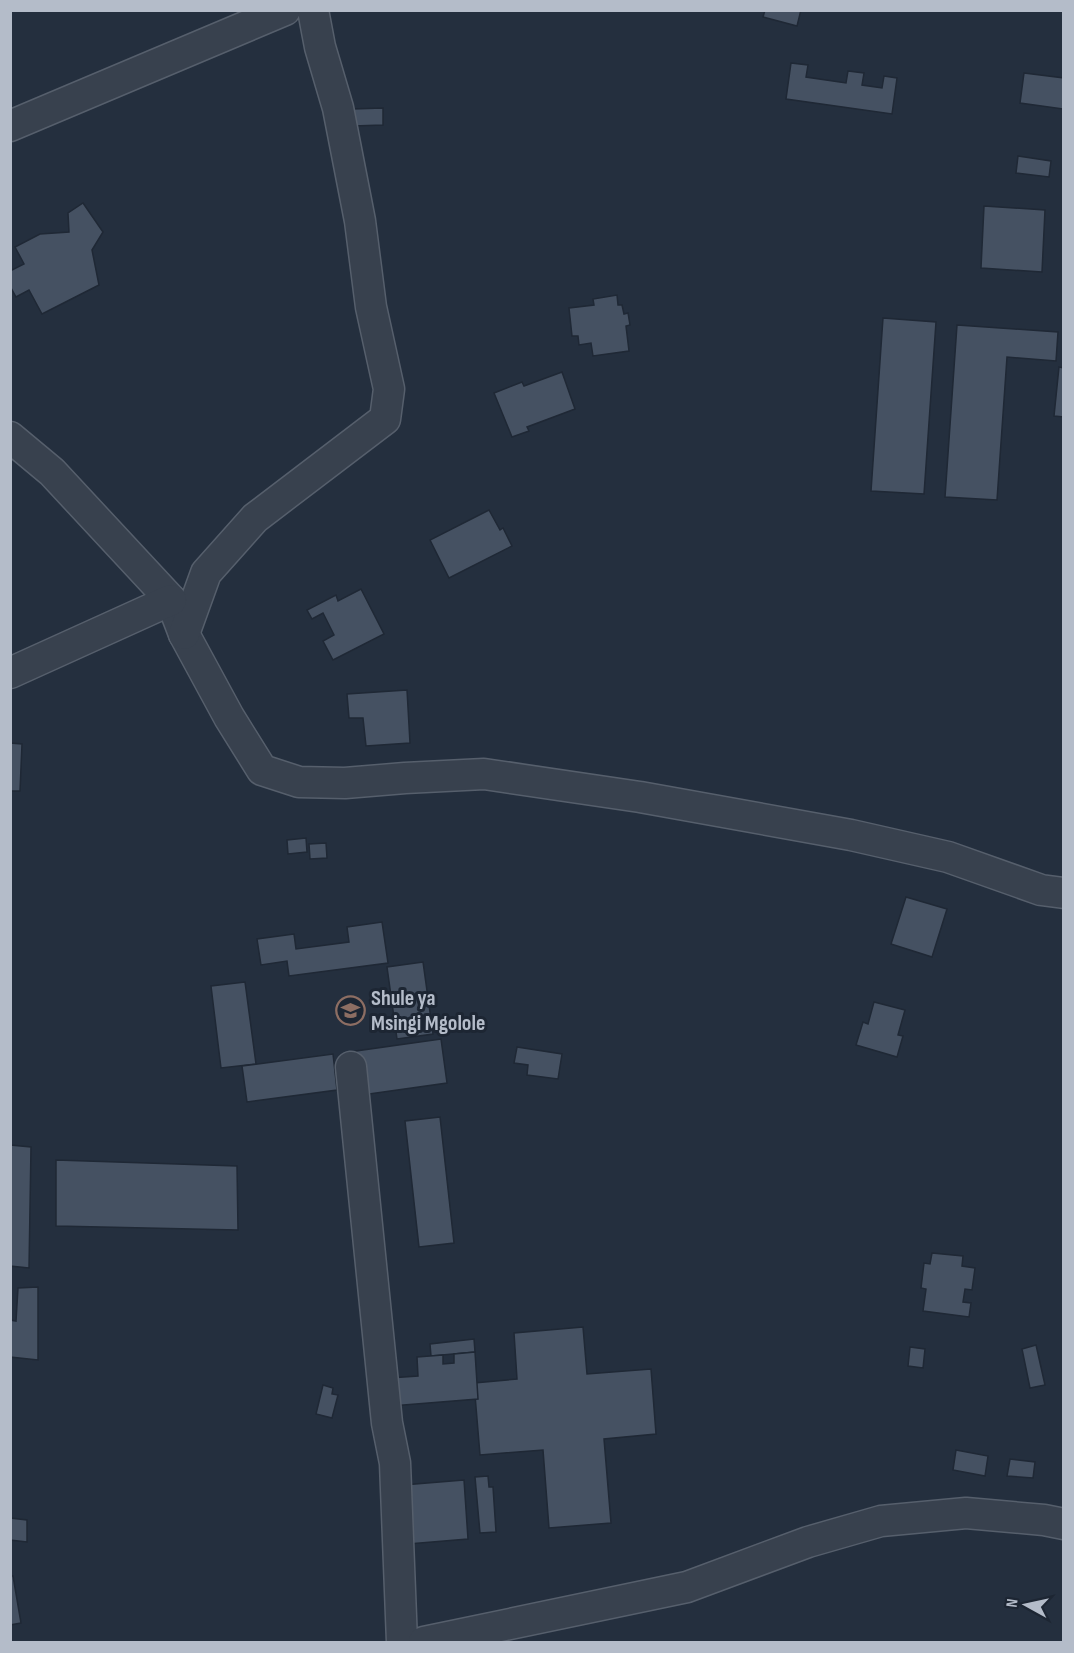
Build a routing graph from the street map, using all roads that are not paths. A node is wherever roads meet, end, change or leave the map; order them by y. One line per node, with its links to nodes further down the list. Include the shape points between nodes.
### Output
1 (285, 10): 3 (street)
2 (313, 10): 6 (street, via 338,108 360,221 371,307 389,390 385,418 255,518 206,573)
3 (10, 126)
4 (10, 437): 5 (street, via 52,472)
5 (171, 600): 6 (street); 7 (street)
6 (184, 634): 8 (street, via 262,770 299,782 484,774 851,835 948,857 1041,890)
7 (10, 673)
8 (1064, 892)
9 (351, 1067): 11 (street, via 387,1423 395,1463)
10 (1064, 1524): 12 (street, via 966,1513 881,1521 808,1542 687,1587)
11 (402, 1642)
12 (424, 1642)

